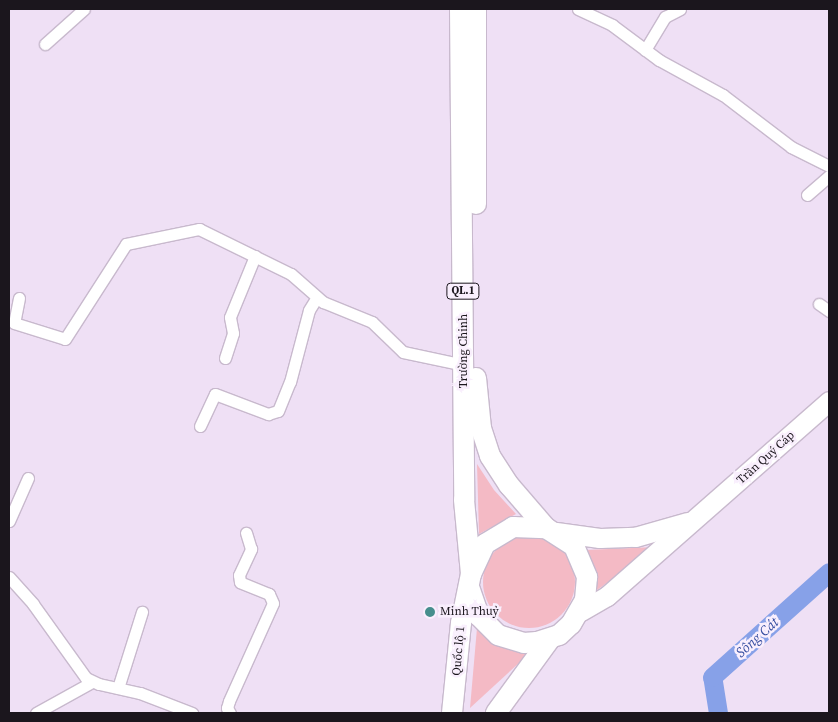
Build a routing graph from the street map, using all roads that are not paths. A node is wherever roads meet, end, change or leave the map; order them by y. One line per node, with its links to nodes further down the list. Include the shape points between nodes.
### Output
1 (84, 9): 6 (street)
2 (460, 9): 17 (highway, Trường Chinh / QL.1)
3 (476, 9): 23 (highway, Trường Chinh / QL.1, via 476,381 479,417 482,436 494,463)
4 (578, 9): 7 (street, via 612,26)
5 (680, 9): 7 (street, via 665,17)
6 (45, 44)
7 (645, 50): 8 (street, via 723,95 792,146)
8 (829, 166)
9 (829, 176): 10 (street)
10 (807, 195)
11 (255, 256): 12 (street, via 196,229 129,242 65,339 14,323); 13 (street, via 291,274); 16 (street, via 230,317 233,333)
12 (19, 298)
13 (317, 298): 17 (street, via 372,322 403,352); 19 (street, via 309,310 290,382 278,411 268,414 215,394)
14 (819, 304): 15 (street)
15 (829, 311)
16 (225, 358)
17 (464, 365): 26 (highway, Trường Chinh / QL.1, via 464,500)
18 (829, 401): 21 (main road, Trần Quý Cáp)
19 (200, 426)
20 (28, 478): 22 (street)
21 (702, 516): 23 (main road, Trần Quý Cáp, via 635,538 600,538); 27 (main road, Trần Quý Cáp, via 596,605)
22 (9, 521)
23 (551, 530): 26 (highway, QL.1, via 524,525 503,531 485,544); 27 (highway, QL.1, via 574,546 585,566 587,589)
24 (246, 533): 35 (street, via 251,549 239,575 240,582 269,594 273,603 229,701 227,708)
25 (9, 577): 30 (street, via 33,604 82,674)
26 (470, 582): 29 (highway, QL.1, via 479,616 498,635 524,643); 36 (highway, Quốc lộ 1 / QL.1, via 461,623)
27 (581, 611): 29 (highway, QL.1, via 571,624)
28 (142, 612): 31 (street)
29 (550, 639): 37 (highway, QL.1)
30 (92, 682): 31 (street); 33 (street)
31 (118, 688): 32 (street)
32 (176, 710): 34 (street)
33 (36, 713)
34 (192, 713)
35 (230, 713)
36 (452, 713)
37 (496, 713)

